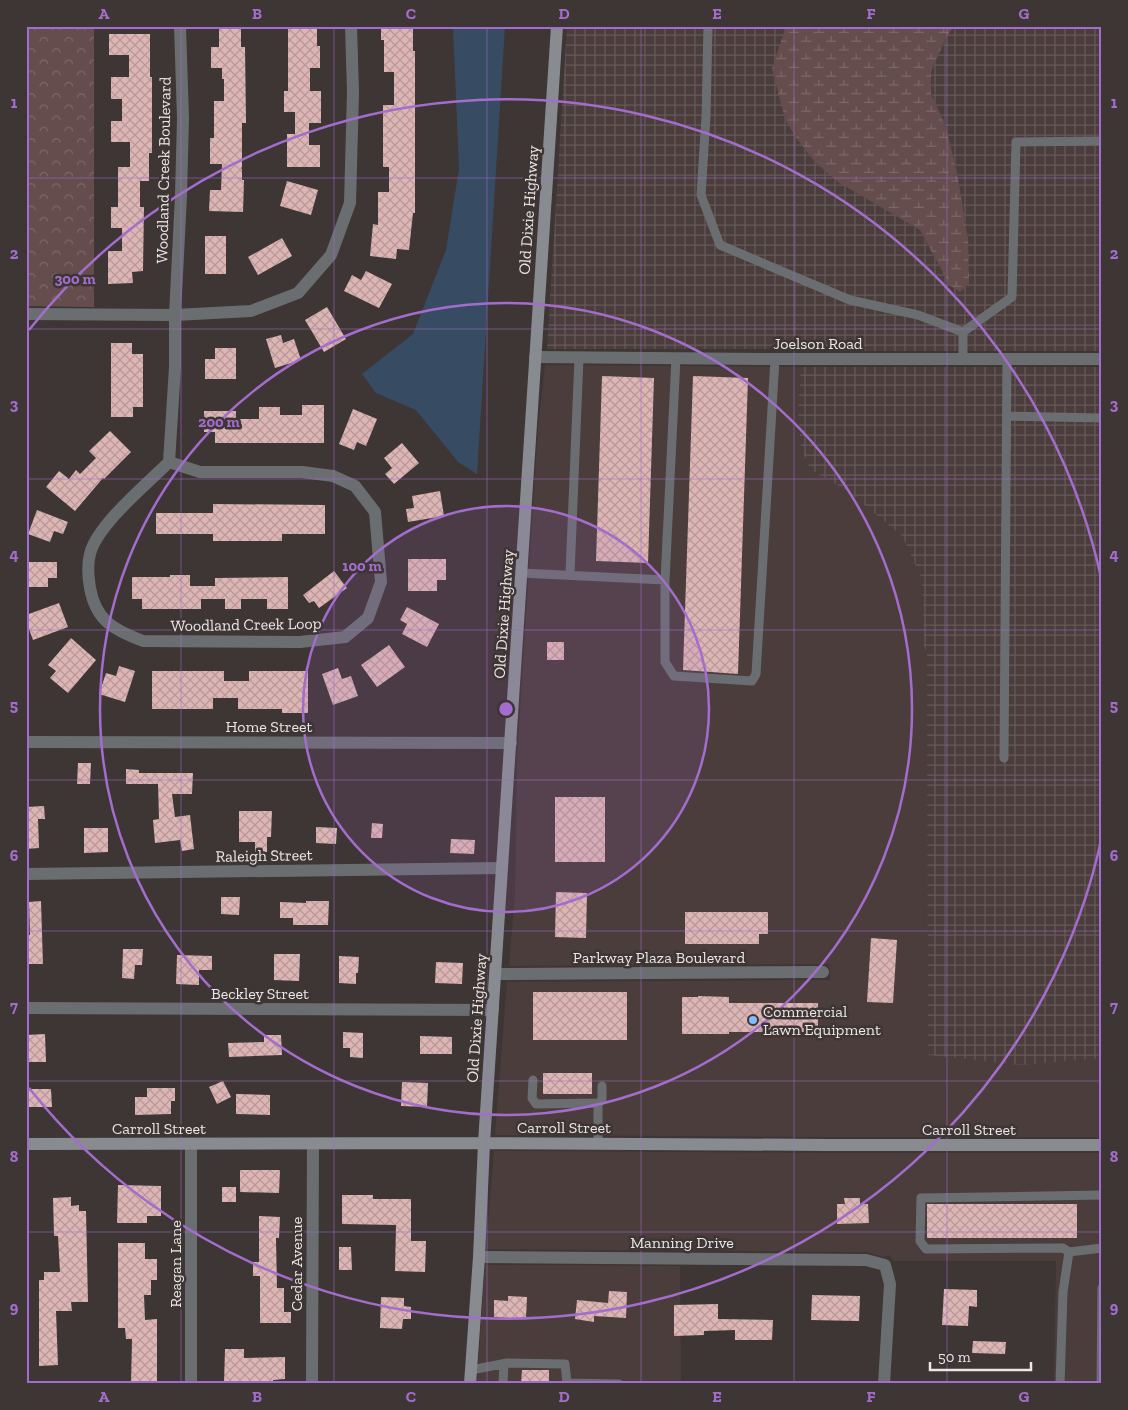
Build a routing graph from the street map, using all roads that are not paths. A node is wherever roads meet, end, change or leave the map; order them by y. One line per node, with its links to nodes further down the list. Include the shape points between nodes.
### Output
1 (180, 26): 7 (street, Woodland Creek Boulevard, via 183,118)
2 (351, 26): 7 (street, via 350,203 331,255 298,294 251,311)
3 (557, 26): 9 (street, Old Dixie Highway)
4 (708, 26): 8 (lane, via 701,194 720,245 850,300 918,315)
5 (1102, 141): 8 (lane, via 1016,142 1012,297)
6 (26, 314): 7 (street)
7 (175, 315): 18 (street)
8 (963, 332): 13 (lane)
9 (535, 357): 10 (street, Joelson Road); 19 (street, Old Dixie Highway)
10 (579, 358): 11 (street, Joelson Road); 20 (lane)
11 (676, 358): 12 (street, Joelson Road); 21 (lane)
12 (775, 359): 13 (street, Joelson Road); 21 (lane, via 756,674 752,681 674,676 665,662)
13 (964, 359): 14 (street, Joelson Road)
14 (1007, 359): 15 (street, Joelson Road); 16 (lane)
15 (1102, 359)
16 (1007, 416): 17 (lane); 24 (lane)
17 (1102, 418)
18 (170, 462): 18 (street, Woodland Creek Loop, via 106,524 90,552 91,594 97,611 106,622 143,641 300,642 345,637 368,618 381,582 375,512 355,486 333,476 310,473 200,472)
19 (522, 572): 20 (lane); 23 (street, Old Dixie Highway)
20 (570, 574): 21 (lane)
21 (665, 580)
22 (26, 742): 23 (street, Home Street)
23 (511, 743): 25 (street, Old Dixie Highway)
24 (1004, 758)
25 (502, 868): 26 (street, Raleigh Street); 28 (street, Old Dixie Highway)
26 (26, 874)
27 (823, 972): 28 (street, Parkway Plaza Boulevard)
28 (496, 974): 30 (street, Old Dixie Highway)
29 (26, 1008): 30 (street, Beckley Street)
30 (493, 1010): 34 (street, Old Dixie Highway)
31 (533, 1080): 33 (lane, via 532,1098 536,1104)
32 (602, 1086): 33 (lane, via 602,1100)
33 (598, 1103): 38 (lane)
34 (484, 1143): 37 (street, Carroll Street); 38 (street, Carroll Street); 43 (street, Old Dixie Highway)
35 (26, 1144): 36 (street, Carroll Street)
36 (190, 1144): 37 (street, Carroll Street); 47 (street, Reagan Lane)
37 (313, 1144): 48 (street, Cedar Avenue)
38 (598, 1144): 39 (street, Carroll Street)
39 (1102, 1145)
40 (1102, 1195): 42 (lane, via 921,1198 920,1241 926,1249 1063,1248)
41 (1102, 1248): 42 (lane)
42 (1069, 1252): 53 (lane, via 1063,1292)
43 (479, 1257): 46 (street, Old Dixie Highway); 52 (street, Manning Drive, via 866,1260 885,1265 890,1284)
44 (1102, 1288): 54 (lane)
45 (504, 1364): 46 (lane); 50 (lane); 51 (lane, via 565,1364 567,1383)
46 (471, 1370): 49 (street, Old Dixie Highway)
47 (191, 1384)
48 (312, 1384)
49 (470, 1384)
50 (502, 1384)
51 (619, 1384)
52 (884, 1384)
53 (1060, 1384)
54 (1100, 1384)

